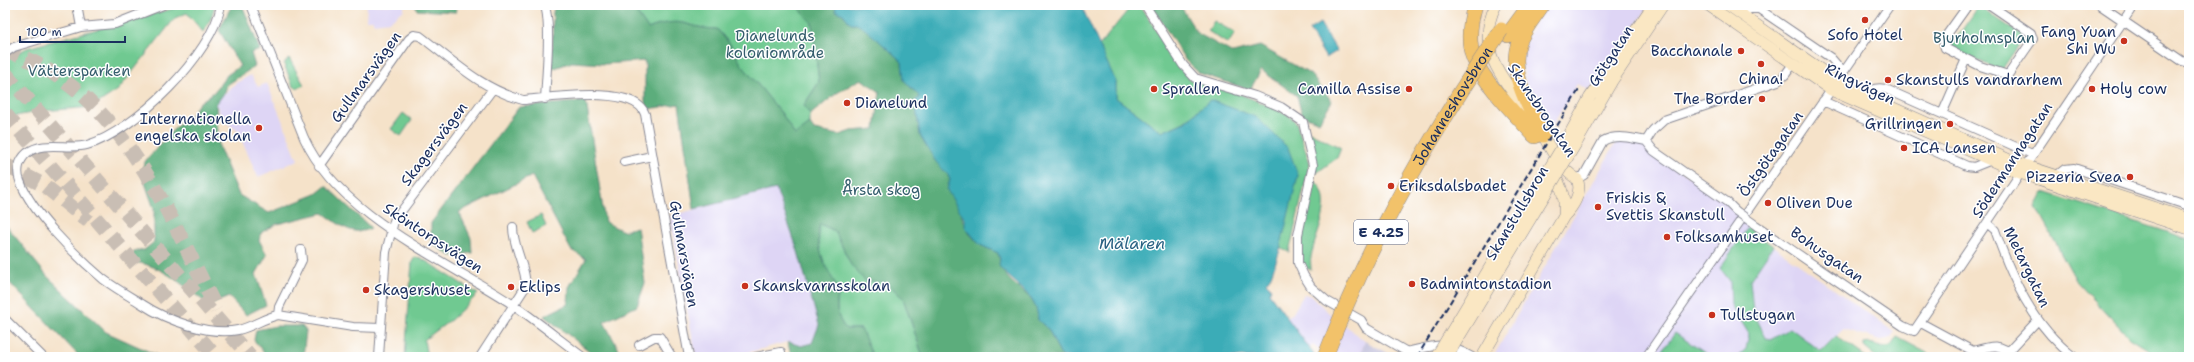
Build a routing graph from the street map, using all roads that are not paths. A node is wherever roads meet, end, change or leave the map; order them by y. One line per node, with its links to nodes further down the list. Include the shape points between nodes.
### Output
1 (77, 5): 24 (street)
2 (163, 5): 24 (street, via 115,24)
3 (221, 5): 58 (street, via 197,56 132,122 113,135 89,145 37,148 22,159 18,174 33,203 68,245 104,279 145,306 178,322 218,331 247,328)
4 (251, 5): 44 (street, Sköntorpsvägen, via 304,138)
5 (544, 5): 33 (street, via 548,41)
6 (1145, 5): 78 (street, via 1183,65 1195,78 1255,96 1281,107 1302,122 1313,165 1297,250 1298,263 1311,287 1327,301 1361,320 1366,328 1407,352 1440,344 1458,349)
7 (1475, 5): 37 (highway, via 1470,29 1474,60 1487,79)
8 (1490, 5): 37 (main road, Skansbrogatan, via 1482,33 1481,44 1485,58 1490,70)
9 (1496, 5): 37 (main road, Skansbrogatan, via 1491,17 1488,39 1492,61)
10 (1518, 5): 25 (highway, E 4.25)
11 (1530, 5): 25 (highway, E 4.25)
12 (1542, 5): 25 (highway)
13 (1653, 5): 34 (main road, Götgatan)
14 (1663, 5): 34 (main road, Götgatan)
15 (1708, 5): 28 (main road, Ringvägen)
16 (1728, 5): 22 (main road, Ringvägen)
17 (1890, 5): 30 (street, Östgötagatan)
18 (1968, 5): 27 (street, via 1943,40 1945,48)
19 (1990, 5): 27 (street, via 2030,33 2033,39 2008,75)
20 (2100, 5): 23 (street)
21 (2134, 5): 23 (street, Södermannagatan)
22 (1741, 14): 28 (main road, Ringvägen); 30 (street, Ringvägen, via 1750,9 1759,10 1831,58)
23 (2123, 21): 29 (street, via 2182,61); 40 (street, Södermannagatan)
24 (81, 26): 26 (street, via 14,47)
25 (1510, 35): 37 (highway, via 1522,89); 74 (highway, Johanneshovsbron / E 4.25, bridge, via 1457,97 1416,167 1378,239); 75 (highway, Johanneshovsbron / E 4.25, via 1454,120 1424,172 1386,242)
26 (5, 53)
27 (1966, 59): 36 (street)
28 (1796, 60): 30 (main road, Ringvägen); 39 (street, via 1778,81 1664,120)
29 (2189, 63)
30 (1837, 81): 32 (main road, Ringvägen); 35 (street, Östgötagatan); 42 (main road, Ringvägen)
31 (492, 90): 33 (street, Gullmarsvägen, via 523,100); 44 (street, Gullmarsvägen, via 420,36 414,35); 55 (street, Skagersvägen, via 394,221)
32 (1864, 94): 36 (street, Ringvägen, via 1872,89 1884,88); 45 (main road, Ringvägen)
33 (545, 99): 41 (street, Gullmarsvägen, via 606,96 635,101 645,114)
34 (1594, 100): 38 (main road, Skanstullsbron)
35 (1824, 101): 42 (street, Ringvägen, via 1967,166); 80 (street, Östgötagatan)
36 (1942, 114): 40 (street, Ringvägen)
37 (1539, 136): 47 (main road, Skansbrogatan); 48 (main road, Skansbrogatan)
38 (1572, 140): 76 (main road, Skanstullsbron, bridge); 77 (main road, Skanstullsbron, bridge)
39 (1646, 141): 47 (street, via 1608,138 1600,146); 63 (street, Bohusgatan, bridge, via 1654,151 1757,226)
40 (2032, 154): 45 (street, Södermannagatan)
41 (652, 156): 43 (street); 72 (street, Gullmarsvägen)
42 (1989, 161): 45 (main road, Ringvägen)
43 (624, 162)
44 (319, 166): 55 (street, Sköntorpsvägen)
45 (2022, 169): 46 (main road, Ringvägen); 52 (street, Södermannagatan); 54 (main road, Ringvägen)
46 (2056, 176): 49 (street, via 2065,169 2074,168); 51 (main road, Ringvägen)
47 (1578, 185): 48 (main road, Skansbrogatan, via 1570,183); 50 (main road, Skansbrogatan, via 1574,205)
48 (1563, 190): 50 (main road, Skansbrogatan, via 1566,203)
49 (2189, 206)
50 (1562, 219): 79 (main road, Skansbrogatan)
51 (2189, 219)
52 (1988, 224): 60 (street, Metargatan, via 1995,230 2016,283); 61 (street, Södermannagatan)
53 (513, 227): 57 (street, via 513,239 526,278 526,286)
54 (2189, 229)
55 (390, 230): 57 (street, Sköntorpsvägen); 62 (street, Skagersvägen)
56 (301, 250): 58 (street, via 302,260 279,306)
57 (515, 306): 69 (street); 70 (street, Sköntorpsvägen)
58 (278, 315): 62 (street, via 353,327)
59 (5, 319): 67 (street)
60 (2038, 320): 66 (street); 81 (street, Metargatan, via 2060,346)
61 (1921, 322): 63 (street, Södermannagatan); 66 (street, via 1973,351 1994,346 2004,348)
62 (380, 328): 68 (street, Skagersvägen)
63 (1914, 331)
64 (639, 345): 71 (street, via 654,337 660,337)
65 (781, 352): 73 (street)
66 (2012, 354)
67 (42, 357)
68 (379, 357)
69 (480, 357)
70 (583, 357)
71 (672, 357)
72 (689, 357)
73 (756, 357)
74 (1325, 357)
75 (1334, 357)
76 (1436, 357)
77 (1447, 357)
78 (1472, 357)
79 (1482, 357)
80 (1646, 357)
81 (2074, 357)

